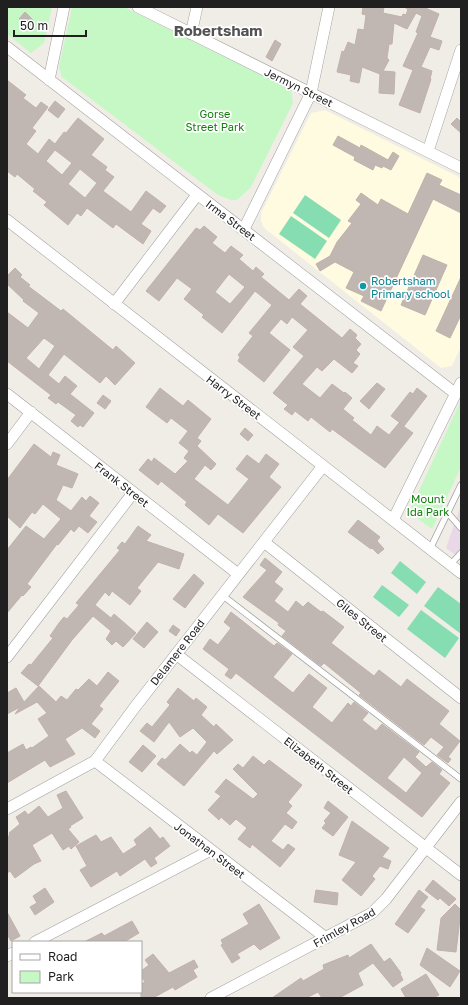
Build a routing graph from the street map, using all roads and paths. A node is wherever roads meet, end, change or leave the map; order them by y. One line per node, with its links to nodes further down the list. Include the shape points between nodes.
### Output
1 (64, 7): 8 (street)
2 (138, 7): 5 (street, Jermyn Street)
3 (197, 7): 5 (street)
4 (329, 7): 9 (street)
5 (191, 34): 9 (street, Jermyn Street)
6 (7, 47): 8 (street, Irma Street)
7 (461, 50): 10 (street)
8 (49, 80): 12 (street, Irma Street)
9 (311, 93): 10 (street, Jermyn Street); 14 (street)
10 (428, 151): 11 (street, Jermyn Street)
11 (461, 168)
12 (197, 195): 14 (street, Irma Street); 15 (street)
13 (7, 220): 15 (street, Harry Street)
14 (244, 229): 18 (street, Irma Street)
15 (114, 304): 21 (street, Harry Street)
16 (461, 383): 18 (street)
17 (7, 394): 19 (street, Frank Street)
18 (456, 394): 25 (street)
19 (31, 412): 20 (street); 23 (street, Frank Street)
20 (7, 444)
21 (323, 466): 25 (street, Harry Street); 27 (street, Delamere Road)
22 (461, 485): 24 (lane)
23 (133, 493): 32 (street, Frank Street); 35 (street)
24 (448, 513): 26 (lane); 28 (lane)
25 (393, 520): 28 (street, Harry Street)
26 (461, 528)
27 (264, 542): 32 (street, Delamere Road); 36 (street, Giles Street)
28 (430, 549): 30 (street, Harry Street)
29 (461, 553): 30 (lane)
30 (450, 565): 31 (street, Harry Street)
31 (461, 573)
32 (238, 574): 33 (street, Delamere Road)
33 (222, 594): 34 (street, Delamere Road); 38 (lane)
34 (176, 654): 37 (street, Delamere Road); 41 (street, Elizabeth Street)
35 (7, 657)
36 (461, 698)
37 (95, 761): 40 (street, Delamere Road); 42 (street, Jonathan Street)
38 (461, 779)
39 (461, 802): 41 (street, Frimley Road)
40 (7, 809)
41 (426, 848): 43 (street, Elizabeth Street); 44 (street, Frimley Road, via 379,907)
42 (211, 850): 44 (street, Jonathan Street); 45 (street)
43 (461, 875)
44 (326, 938): 46 (street, Frimley Road)
45 (37, 941)
46 (211, 998)

